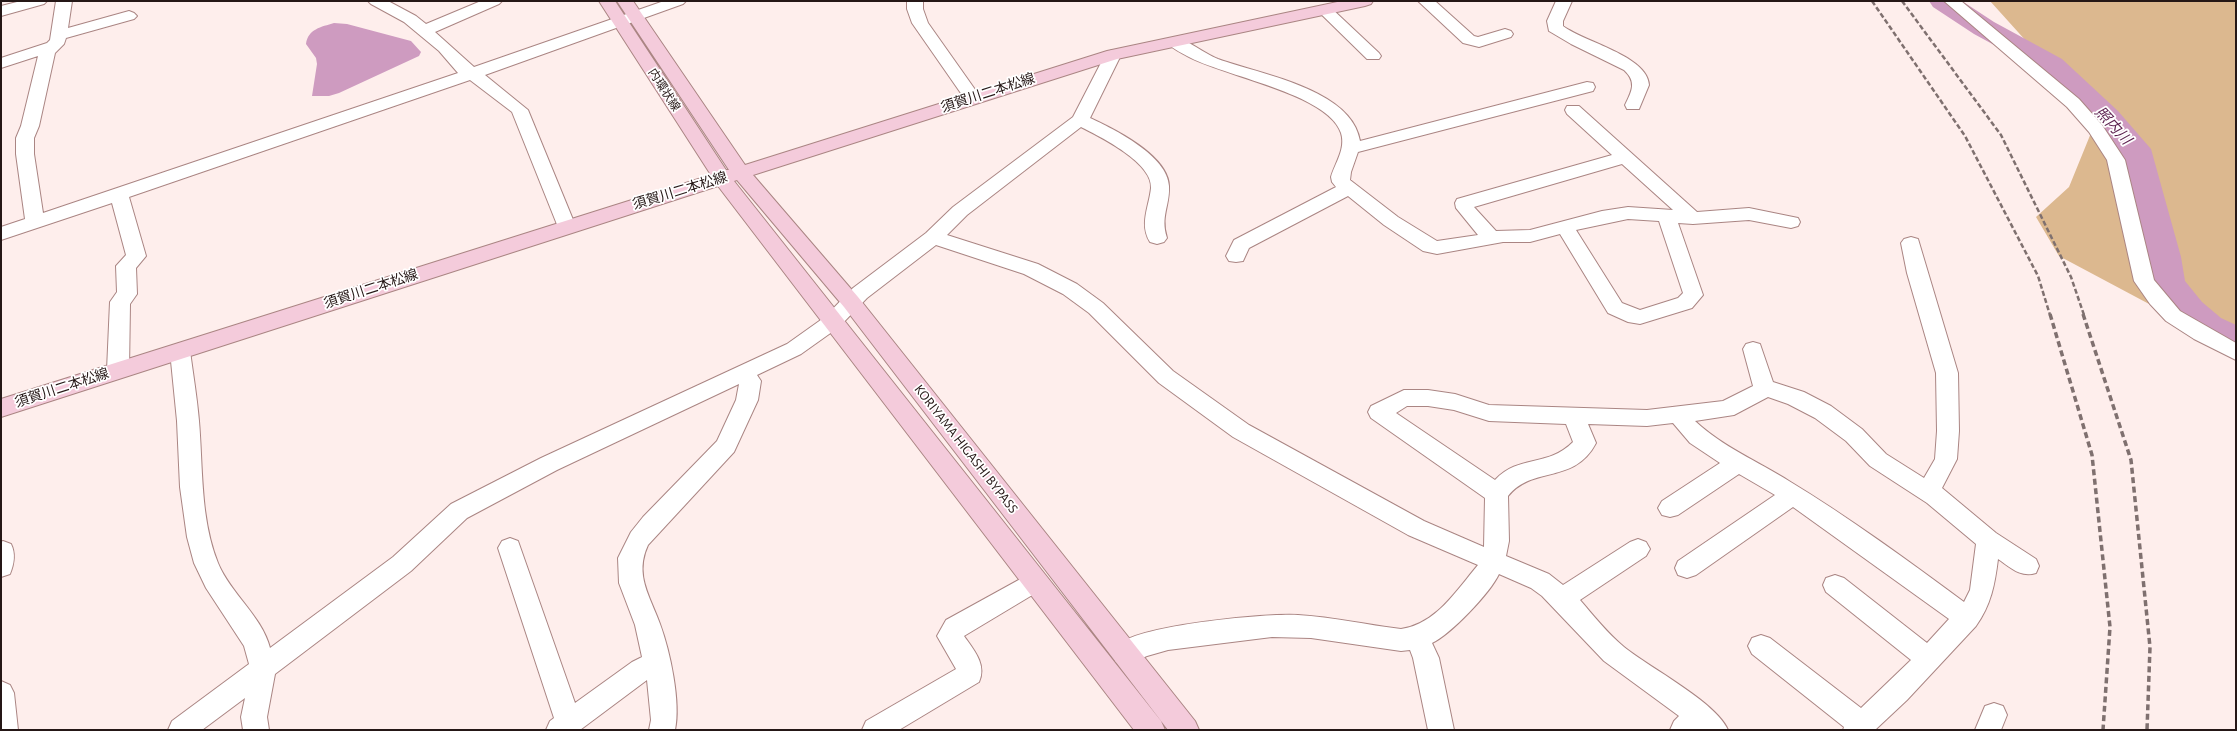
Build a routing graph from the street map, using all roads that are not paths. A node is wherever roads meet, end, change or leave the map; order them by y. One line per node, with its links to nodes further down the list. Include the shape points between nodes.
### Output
1 (39, 1): 14 (street)
2 (64, 1): 19 (street)
3 (376, 1): 17 (street, via 410,19)
4 (494, 1): 17 (street)
5 (607, 1): 16 (main road, 内環状線)
6 (625, 1): 16 (main road, 内環状線)
7 (678, 1): 16 (street)
8 (915, 1): 26 (street, via 920,23)
9 (1365, 1): 13 (main road, 須賀川二本松線)
10 (1426, 1): 18 (street, via 1469,40 1478,42)
11 (1564, 1): 27 (street, via 1555,20 1555,28 1586,47 1633,67 1642,84 1640,94)
12 (1952, 1): 51 (street, via 2073,103 2096,129 2116,160 2144,281 2156,299 2173,316)
13 (1325, 10): 20 (main road, 須賀川二本松線); 22 (street)
14 (1, 11)
15 (128, 16): 19 (street)
16 (628, 20): 24 (street); 32 (main road, 内環状線)
17 (424, 31): 24 (street, via 445,48 464,69)
18 (1505, 34)
19 (56, 40): 23 (street); 37 (street, via 47,52 25,138)
20 (1175, 42): 21 (main road, 須賀川二本松線); 30 (street, via 1196,55 1273,82 1328,106 1346,125)
21 (1114, 55): 26 (main road, 須賀川二本松線); 29 (street)
22 (1373, 56)
23 (1, 63)
24 (472, 73): 34 (street); 39 (street, via 520,110)
25 (1587, 87): 30 (street)
26 (973, 98): 32 (main road, 須賀川二本松線)
27 (1633, 104)
28 (1573, 110): 31 (street)
29 (1080, 120): 42 (street, via 960,211); 43 (street, via 1109,133 1129,146 1158,176 1160,186 1153,220)
30 (1352, 148): 33 (street, via 1340,178)
31 (1625, 156): 36 (street); 44 (street, via 1464,203 1465,208)
32 (732, 175): 39 (main road, 須賀川二本松線); 47 (main road, KORIYAMA HIGASHI BYPASS); 48 (main road, KORIYAMA HIGASHI BYPASS)
33 (1348, 189): 44 (street, via 1430,246 1451,247); 46 (street, via 1241,244)
34 (119, 194): 37 (street); 52 (street, via 136,256 126,266 127,294 120,302)
35 (1666, 215): 36 (street); 40 (street, via 1628,213); 40 (street, via 1693,295 1685,303 1640,317 1615,308)
36 (1693, 218): 38 (street, via 1749,214)
37 (35, 222): 41 (street)
38 (1791, 222)
39 (568, 227): 50 (main road, 須賀川二本松線)
40 (1565, 227): 44 (street, via 1530,236)
41 (1, 234)
42 (933, 237): 47 (street); 66 (street, via 1018,264 1070,288 1096,308 1166,376 1241,431 1416,528)
43 (1157, 238)
44 (1491, 238)
45 (1911, 243): 59 (street, via 1917,273 1947,373 1946,459)
46 (1236, 256)
47 (851, 302): 48 (street); 75 (main road, KORIYAMA HIGASHI BYPASS)
48 (832, 322): 53 (street, via 794,349); 69 (main road, KORIYAMA HIGASHI BYPASS)
49 (1753, 349): 54 (street)
50 (180, 351): 52 (main road, 須賀川二本松線); 78 (street, via 188,421 191,487 202,550 215,581 256,642)
51 (2236, 352)
52 (118, 370): 55 (main road, 須賀川二本松線)
53 (744, 373): 77 (street, via 750,382 748,400 726,446 651,524 639,539 630,558 631,583 648,625); 78 (street, via 630,425 471,504 453,516 402,564)
54 (1765, 388): 56 (street, via 1757,395 1726,409); 59 (street, via 1796,398 1823,412 1854,435 1878,460)
55 (1, 408)
56 (1678, 414): 57 (street, via 1647,418); 58 (street, via 1694,433)
57 (1574, 416): 60 (street, via 1584,436 1585,443 1582,448 1560,463 1519,474); 60 (street, via 1489,413 1455,402 1428,398 1404,398 1379,412)
58 (1739, 462): 61 (street); 62 (street)
59 (1928, 492): 63 (street)
60 (1497, 494): 66 (street, via 1497,553)
61 (1793, 495): 68 (street); 72 (street)
62 (1670, 508)
63 (1988, 540): 67 (street); 72 (street, via 1982,590 1979,601)
64 (510, 548): 81 (street)
65 (1638, 550): 71 (street)
66 (1493, 562): 71 (street, via 1540,580); 73 (street, via 1443,624)
67 (2027, 566)
68 (1687, 568)
69 (1035, 581): 87 (street, via 955,628 950,636 968,662 970,674); 88 (main road, KORIYAMA HIGASHI BYPASS)
70 (1835, 585): 76 (street)
71 (1563, 598): 80 (street, via 1622,660)
72 (1967, 618): 76 (street)
73 (1416, 638): 75 (street, via 1401,640 1343,630 1263,626 1157,641 1139,646); 90 (street, via 1426,658)
74 (1761, 646): 82 (street)
75 (1125, 654): 89 (main road, KORIYAMA HIGASHI BYPASS)
76 (1929, 659): 82 (street)
77 (656, 663): 81 (street, via 641,670); 86 (street, via 664,704)
78 (264, 669): 84 (street); 85 (street, via 254,717)
79 (1, 694): 83 (street)
80 (1699, 725)
81 (564, 726)
82 (1859, 728)
83 (5, 730)
84 (181, 730)
85 (256, 730)
86 (662, 730)
87 (875, 730)
88 (1152, 730)
89 (1185, 730)
90 (1441, 730)

